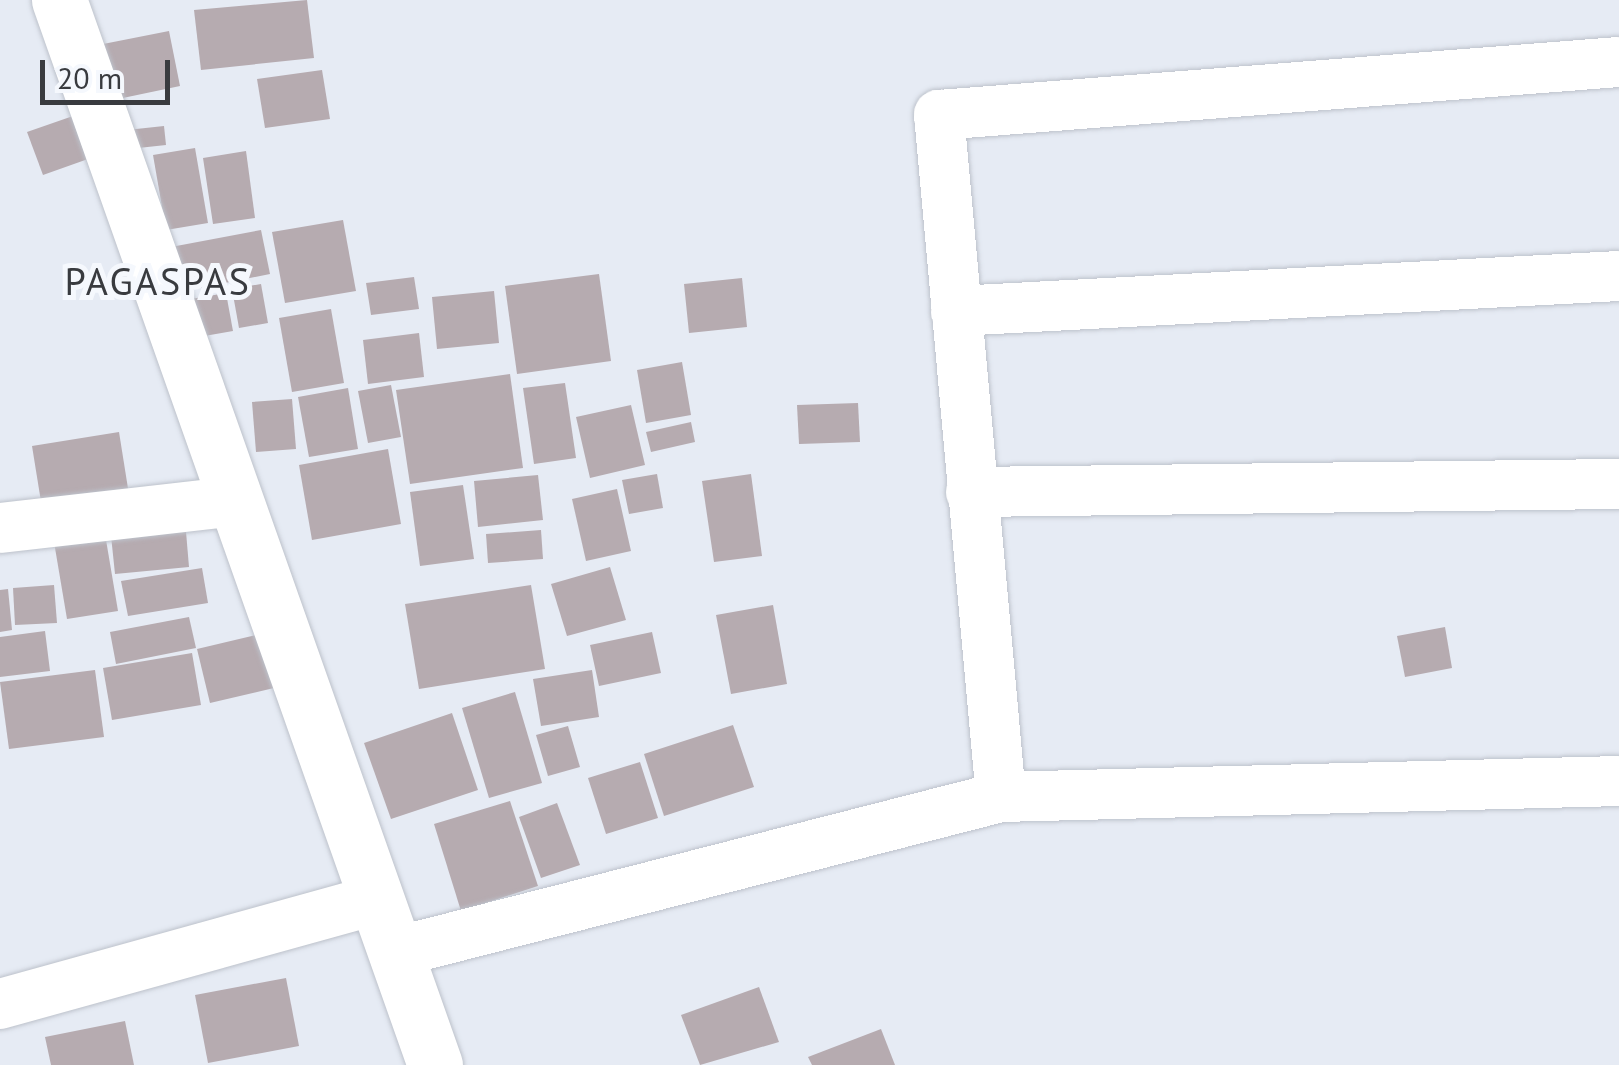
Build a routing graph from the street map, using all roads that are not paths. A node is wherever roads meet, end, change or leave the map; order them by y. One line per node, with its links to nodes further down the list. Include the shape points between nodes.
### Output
1 (59, 0): 7 (main road)
2 (1619, 62): 4 (street, via 938,115)
3 (1619, 276): 4 (street)
4 (956, 311): 6 (street)
5 (1619, 484): 6 (street)
6 (971, 492): 10 (street)
7 (236, 501): 8 (street); 11 (main road)
8 (0, 528)
9 (1619, 781): 10 (street)
10 (1001, 797): 12 (street)
11 (376, 900): 12 (main road); 13 (street)
12 (396, 952): 14 (main road)
13 (0, 1004)
14 (435, 1065)

